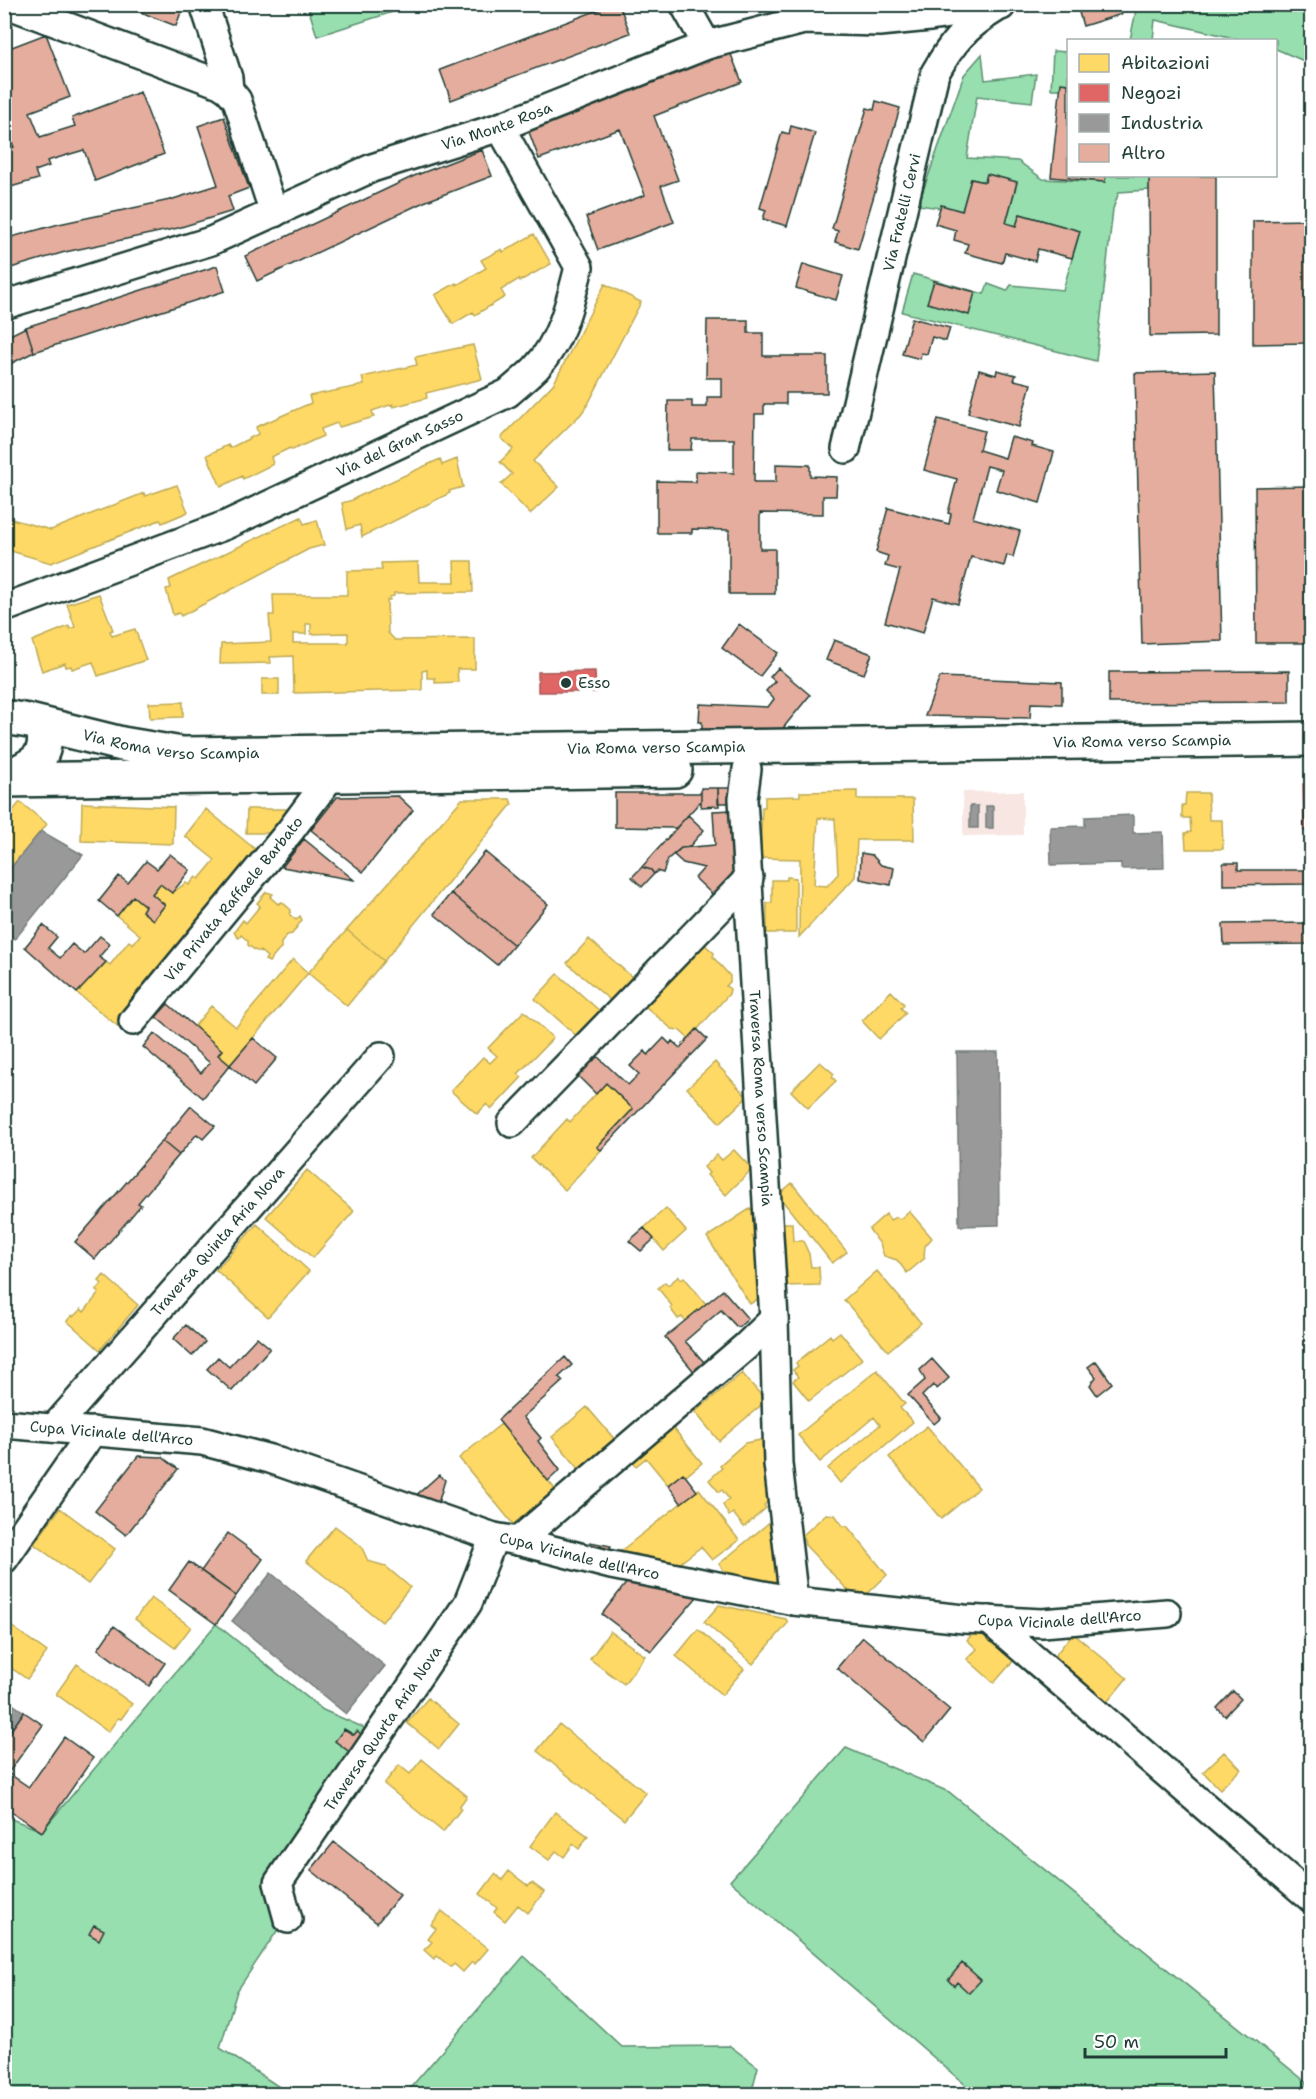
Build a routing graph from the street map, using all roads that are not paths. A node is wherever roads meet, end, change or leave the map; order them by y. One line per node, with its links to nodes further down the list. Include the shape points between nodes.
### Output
1 (7, 4): 6 (street)
2 (684, 4): 5 (street)
3 (1003, 5): 5 (street, Via Monte Rosa, via 879,22 804,20); 10 (street, Via Fratelli Cervi, via 974,22 948,50 935,73)
4 (209, 6): 6 (street)
5 (706, 45): 7 (street, Via Monte Rosa)
6 (229, 90): 8 (street, via 237,100)
7 (500, 127): 8 (street, Via Monte Rosa, via 372,168); 11 (street, Via del Gran Sasso, via 579,267 556,339 536,368 508,393 226,525)
8 (274, 213): 9 (street, Via Monte Rosa, via 211,241)
9 (4, 305)
10 (846, 449)
11 (4, 608)
12 (4, 717): 13 (main road, Via Roma verso Scampia)
13 (43, 724): 14 (main road, Via Roma verso Scampia, via 182,754); 18 (main road, via 43,752 35,763)
14 (1311, 739)
15 (1311, 760): 16 (main road, Via Roma verso Scampia)
16 (747, 769): 17 (main road, Via Roma verso Scampia); 19 (street, Traversa Roma verso Scampia, via 743,800)
17 (331, 776): 18 (main road, Via Roma verso Scampia); 20 (street, Via Privata Raffaele Barbato)
18 (4, 780)
19 (749, 878): 22 (street); 23 (street, Traversa Roma verso Scampia)
20 (133, 1021)
21 (381, 1056): 25 (street, Traversa Quinta Aria Nova)
22 (512, 1123)
23 (774, 1319): 27 (street, via 745,1347); 29 (street, Traversa Roma verso Scampia, via 778,1464)
24 (4, 1424): 25 (street, Cupa Vicinale dell'Arco)
25 (54, 1428): 26 (street, Cupa Vicinale dell'Arco)
26 (93, 1431): 27 (street, Cupa Vicinale dell'Arco, via 202,1441 270,1459); 28 (street)
27 (506, 1539): 29 (street, Cupa Vicinale dell'Arco, via 611,1565); 33 (street, Traversa Quarta Aria Nova, via 468,1603 278,1883)
28 (4, 1559)
29 (794, 1600): 31 (street, Cupa Vicinale dell'Arco)
30 (1167, 1613): 31 (street, Cupa Vicinale dell'Arco, via 1042,1623)
31 (989, 1620): 32 (street)
32 (1311, 1899)
33 (288, 1919)

